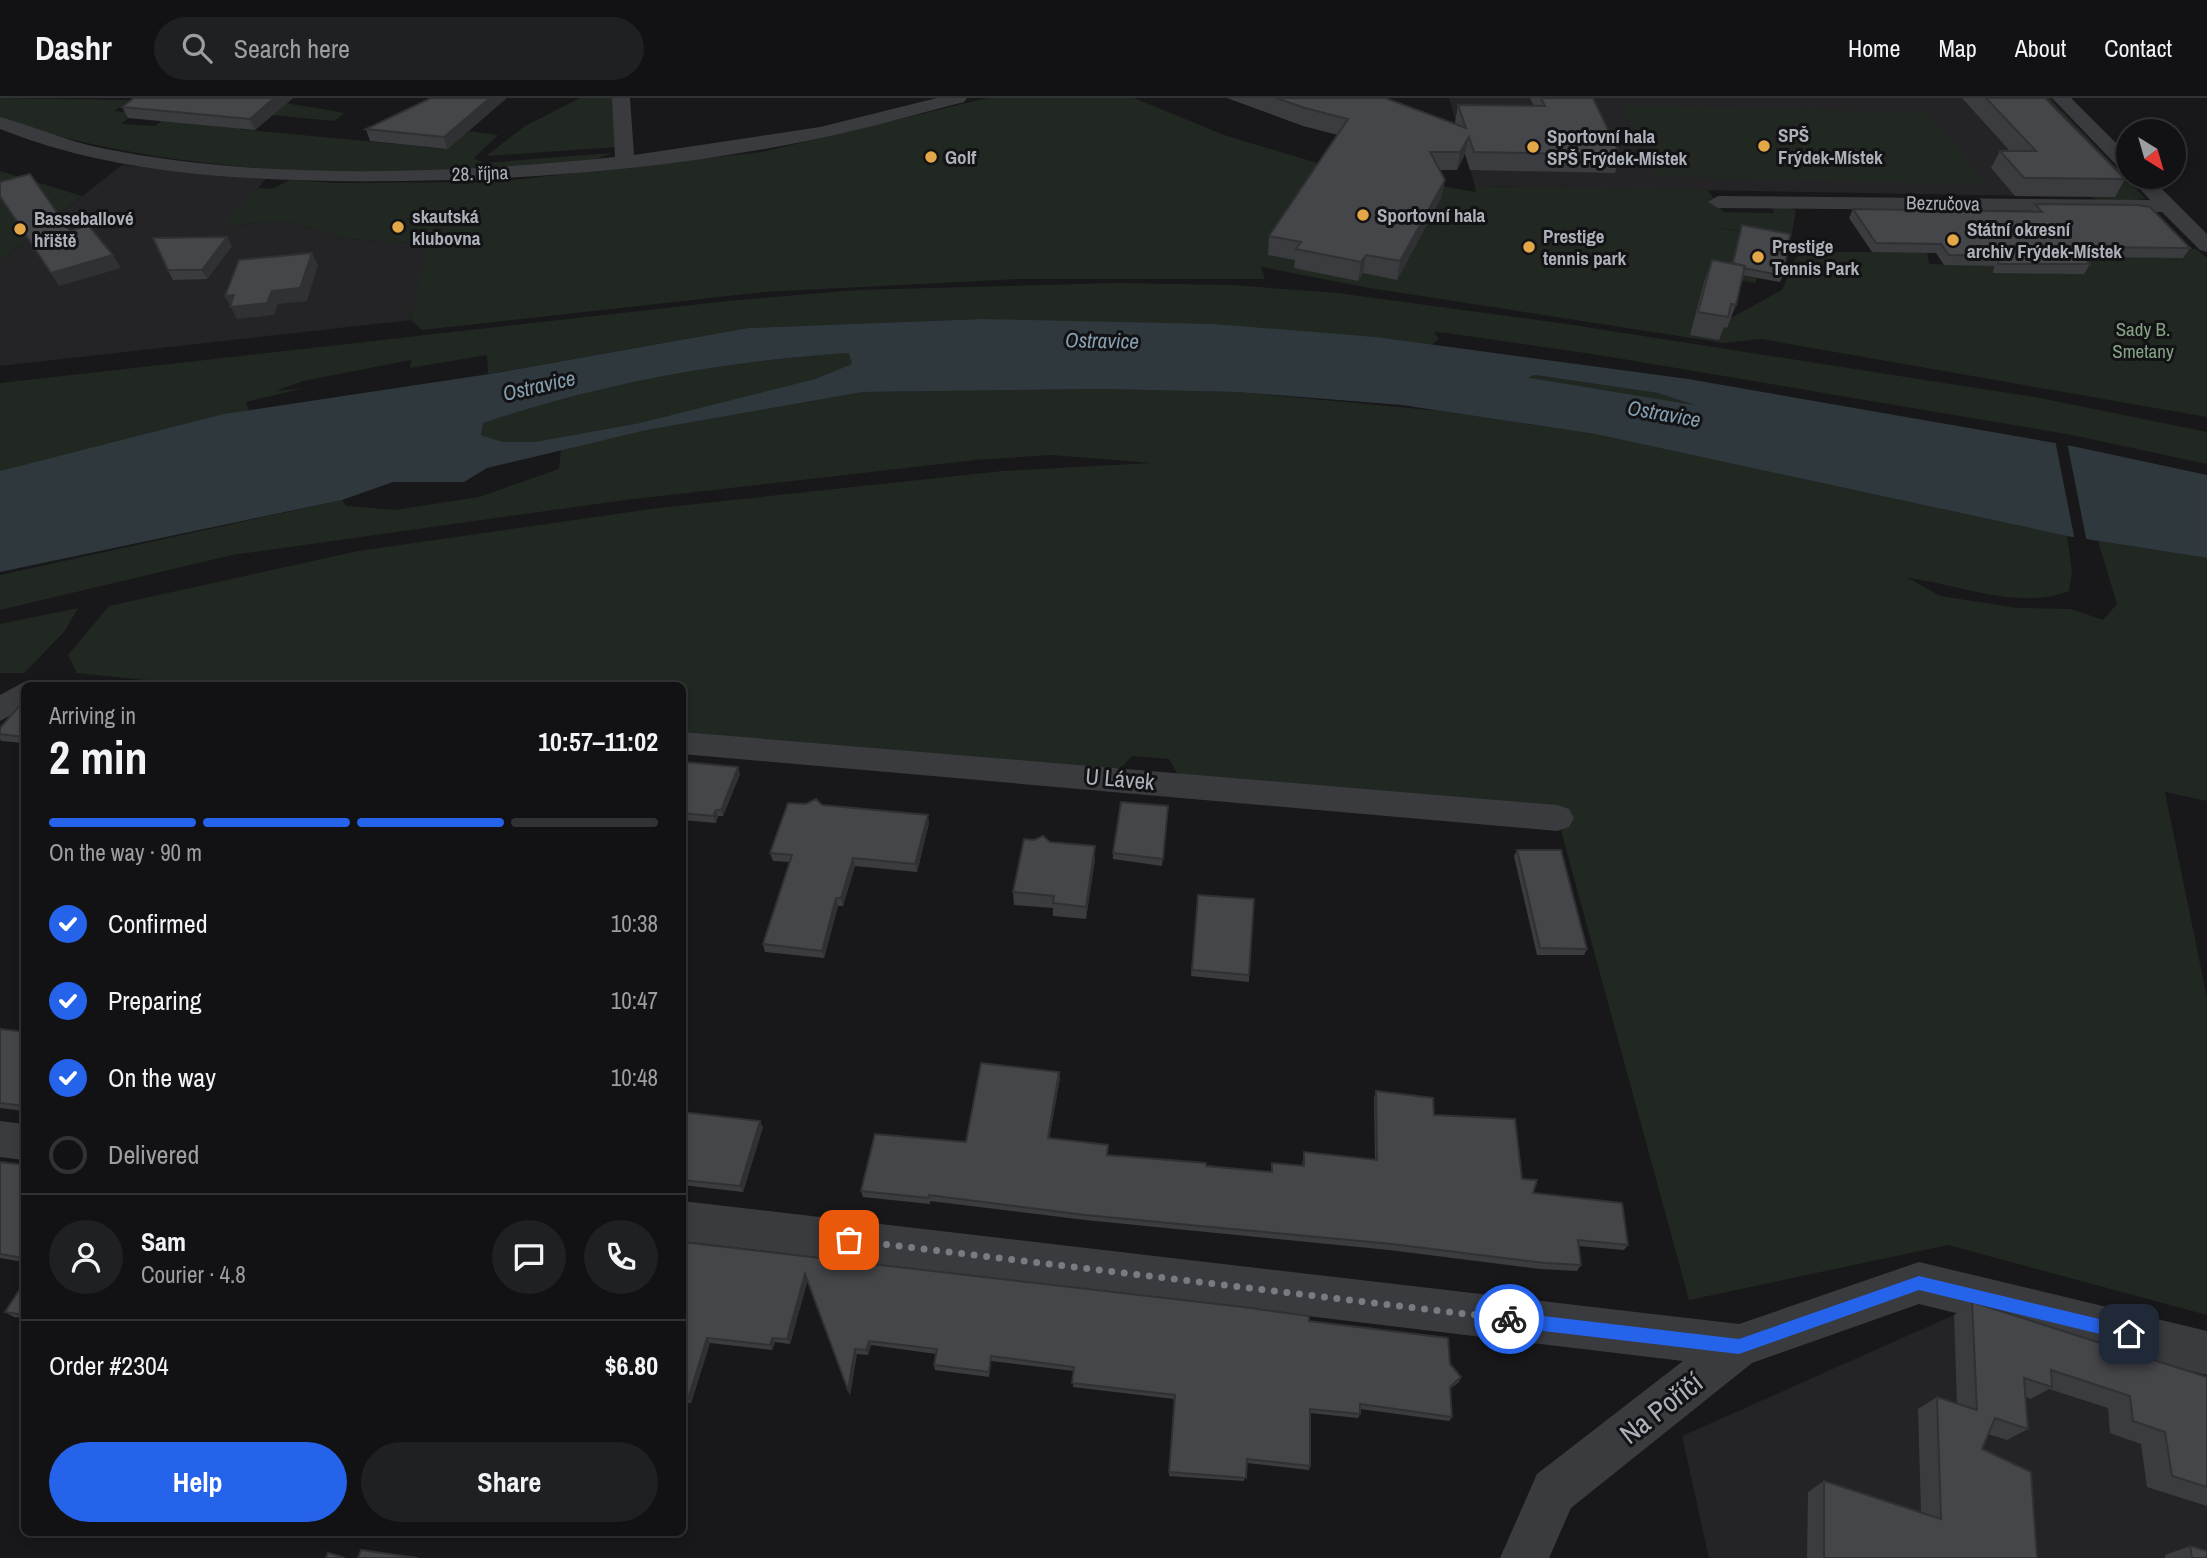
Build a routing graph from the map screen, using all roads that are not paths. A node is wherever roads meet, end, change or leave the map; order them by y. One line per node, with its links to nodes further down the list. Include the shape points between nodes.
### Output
1 (621, 98): 6 (street)
2 (958, 98): 6 (street, 28. října, via 822,132)
3 (2061, 98): 5 (street)
4 (0, 123): 6 (street, 28. října, via 64,146 268,174 472,174)
5 (2116, 154)
6 (625, 161)
7 (2151, 189): 9 (street)
8 (1718, 202): 9 (street, Bezručova)
9 (2168, 206): 10 (street)
10 (2207, 246)
11 (21, 695): 12 (street)
12 (0, 710)
13 (686, 743): 14 (street, U Lávek)
14 (1557, 818)
15 (0, 1139): 16 (street)
16 (21, 1142)
17 (686, 1220): 18 (street)
18 (1739, 1346): 19 (street, Na Poříčí, via 1919,1283); 20 (street, Na Poříčí, via 1554,1491)
19 (2207, 1353)
20 (1524, 1558)

